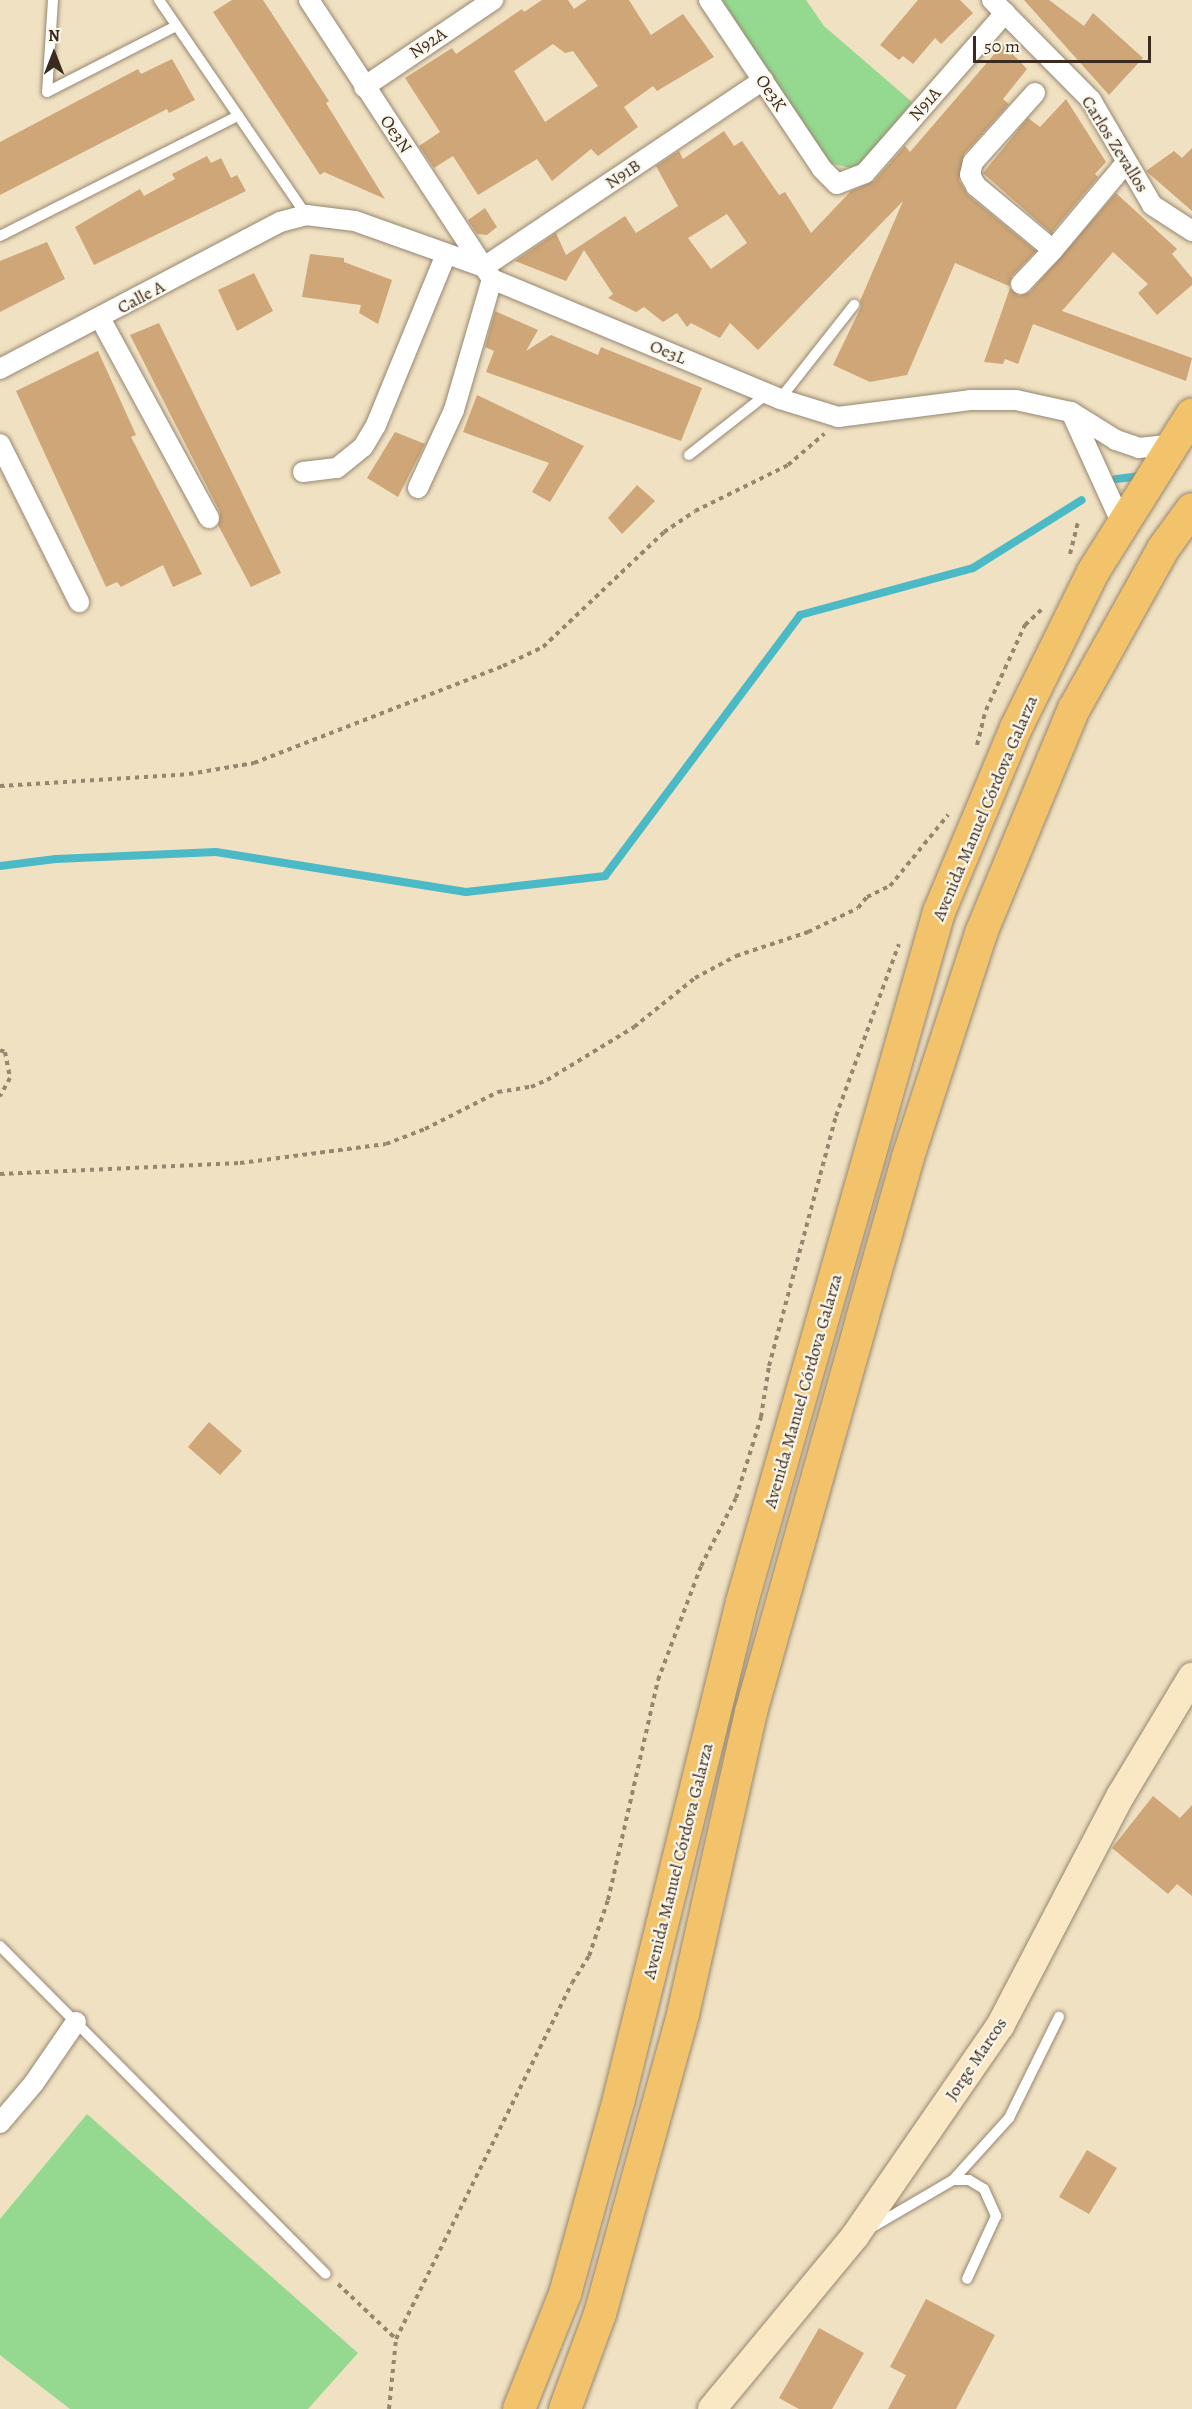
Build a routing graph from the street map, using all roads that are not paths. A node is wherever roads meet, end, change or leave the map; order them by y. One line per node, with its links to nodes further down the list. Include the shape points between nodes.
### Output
1 (53, 0): 7 (lane, via 47,92)
2 (159, 0): 7 (lane)
3 (309, 0): 9 (street, Oe3N)
4 (493, 0): 9 (street, N92A)
5 (709, 0): 8 (street, Oe3K)
6 (999, 6): 12 (street, Carlos Zevallos, via 1091,100); 13 (street, N91A, via 865,173)
7 (176, 26): 11 (lane)
8 (763, 80): 13 (street, Oe3K, via 822,169); 20 (street, N91B)
9 (364, 87): 20 (street, Oe3N)
10 (1035, 93): 18 (street, via 973,162 970,175 976,186)
11 (238, 116): 14 (lane); 17 (lane)
12 (1125, 164): 16 (street, Carlos Zevallos, via 1152,205); 18 (street)
13 (837, 184)
14 (306, 215): 15 (street, Oe3L); 19 (street, Oe3L, via 355,221)
15 (280, 222): 23 (street, Calle A)
16 (1192, 231)
17 (0, 236)
18 (1053, 250): 21 (street)
19 (446, 254): 20 (street, Oe3L); 31 (street, via 376,425 363,447 337,468)
20 (488, 273): 25 (street, Oe3L); 32 (street, via 454,410)
21 (1022, 284)
22 (854, 305): 25 (lane)
23 (100, 318): 24 (street, Calle A); 34 (street)
24 (0, 369)
25 (774, 396): 26 (street, Oe3L, via 838,417 970,400 1016,400); 30 (lane)
26 (1071, 412): 29 (street, Oe3L, via 1116,440 1139,448); 35 (street)
27 (1192, 414): 29 (main road, Avenida Manuel Córdova Galarza)
28 (0, 444): 36 (street)
29 (1170, 445): 35 (main road, Avenida Manuel Córdova Galarza)
30 (689, 455)
31 (303, 472)
32 (418, 488)
33 (1192, 509): 38 (main road, Avenida Manuel Córdova Galarza, via 1163,549 1074,710 981,933 908,1157)
34 (209, 518)
35 (1122, 524): 37 (main road, Avenida Manuel Córdova Galarza, via 1093,572 1016,728 939,912)
36 (79, 602)
37 (742, 1602): 38 (main road); 48 (main road, Avenida Manuel Córdova Galarza, via 620,2099 565,2294)
38 (782, 1612): 49 (main road, Avenida Manuel Córdova Galarza, via 752,1712 683,2014 600,2314)
39 (1192, 1677): 45 (main road, Jorge Marcos, via 1121,1795 1000,2026)
40 (0, 1946): 42 (lane)
41 (1059, 2017): 44 (lane, via 1009,2118)
42 (76, 2022): 43 (street, via 34,2083); 46 (lane)
43 (0, 2123)
44 (953, 2180): 45 (lane); 47 (lane, via 969,2180 984,2190 996,2216)
45 (855, 2236): 50 (main road, Jorge Marcos)
46 (326, 2274)
47 (967, 2279)
48 (519, 2409)
49 (565, 2409)
50 (712, 2409)

